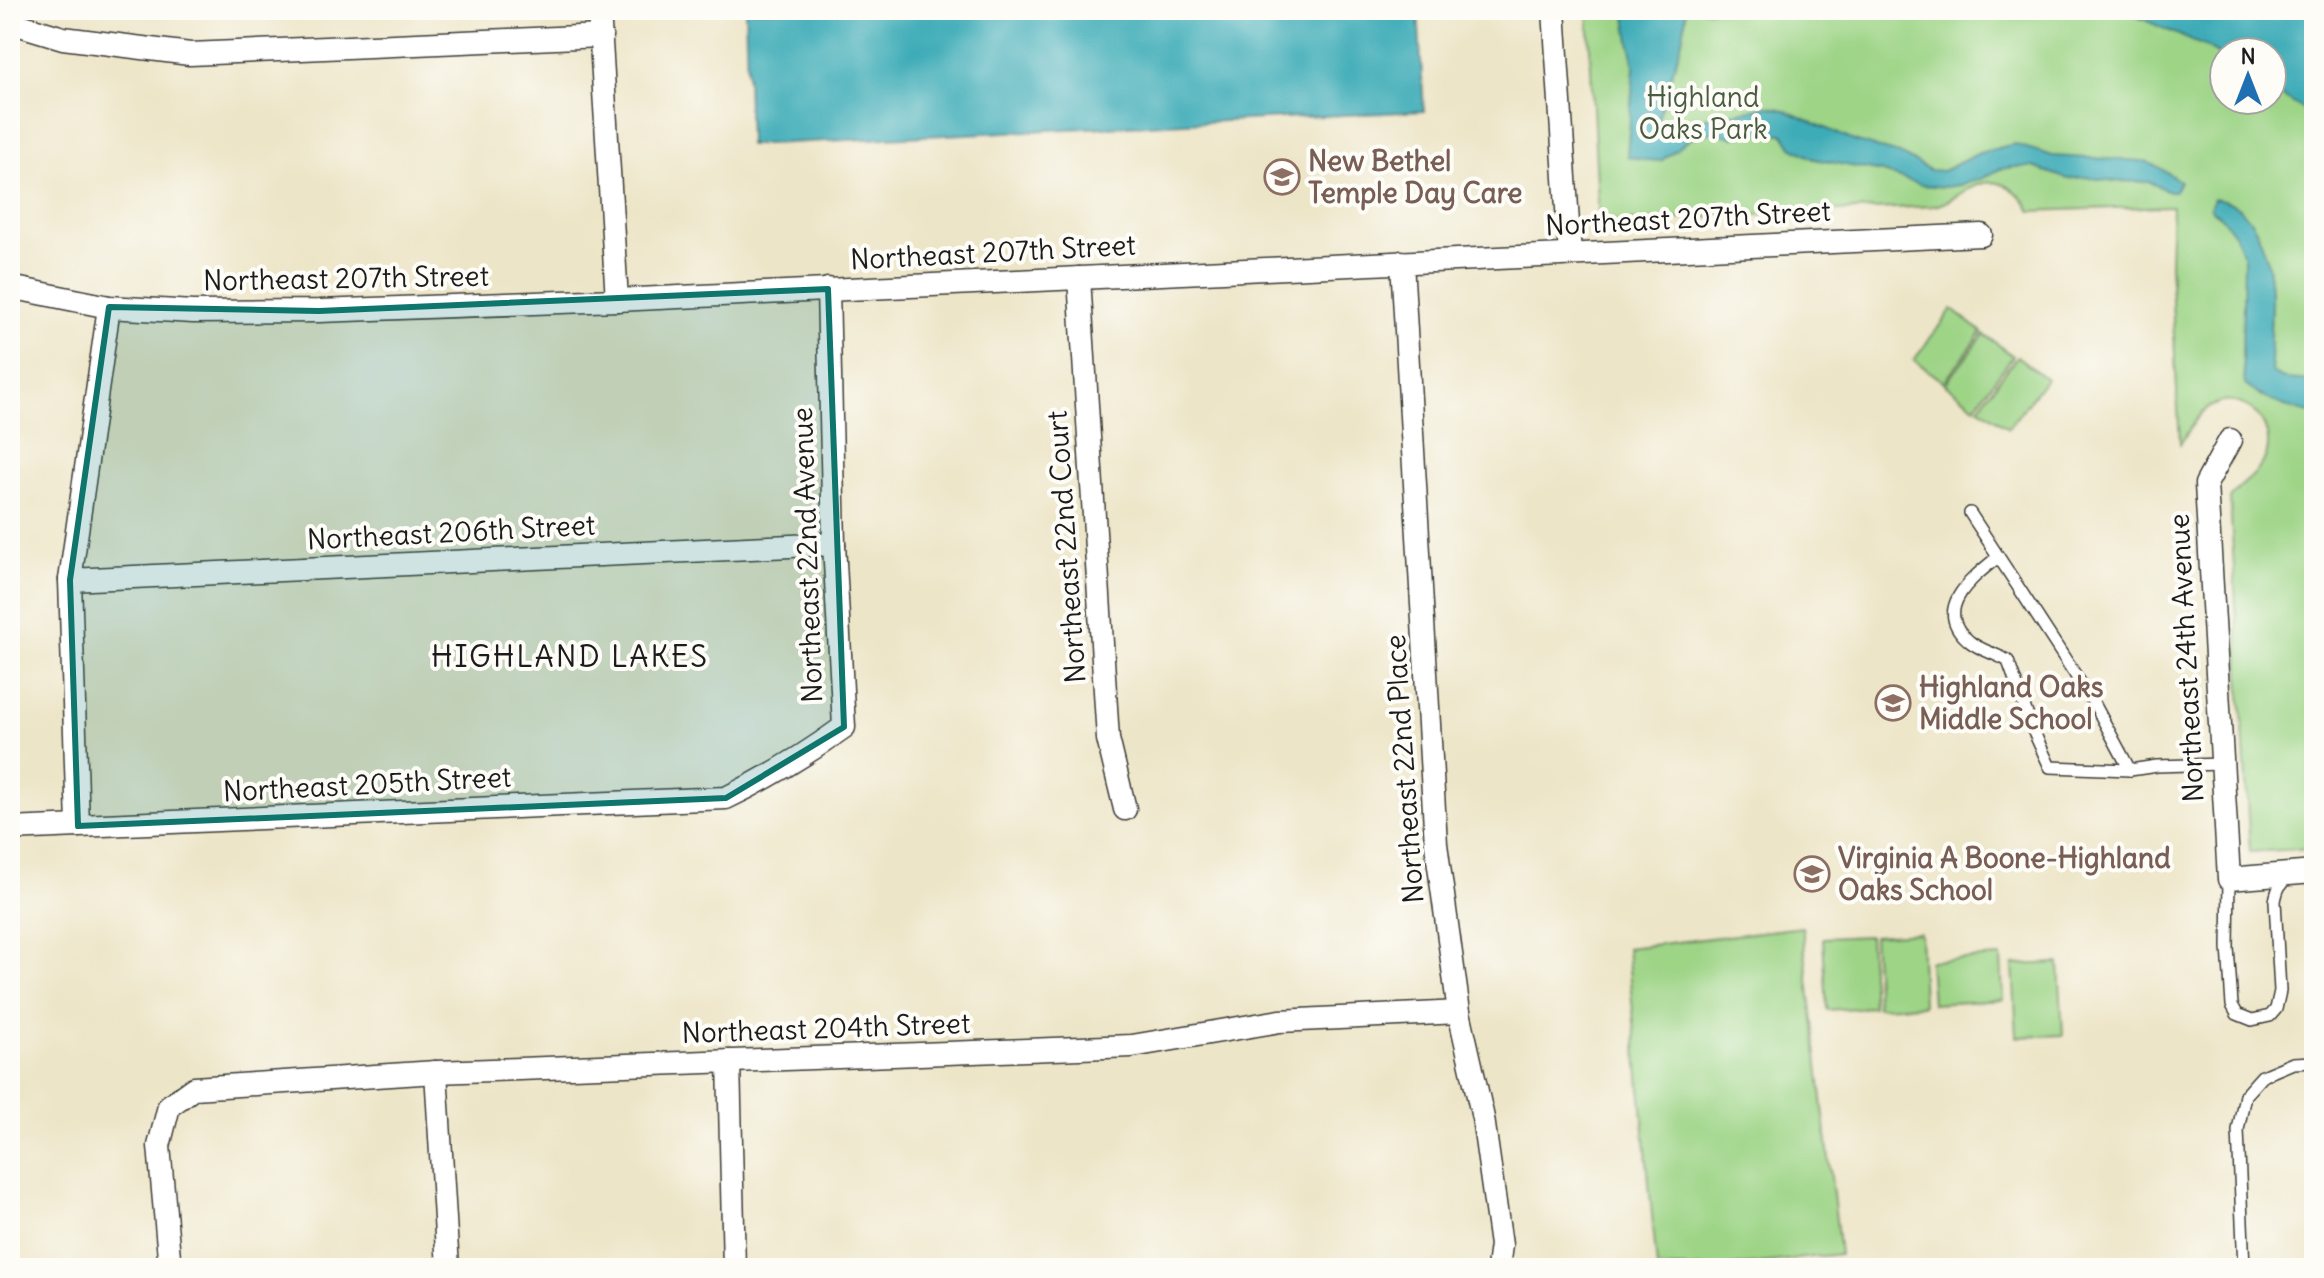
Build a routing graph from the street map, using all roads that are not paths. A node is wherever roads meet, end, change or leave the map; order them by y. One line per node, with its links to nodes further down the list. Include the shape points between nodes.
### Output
1 (599, 10): 4 (street)
2 (1554, 10): 6 (street)
3 (10, 22): 4 (street, via 63,38 190,54)
4 (601, 36): 11 (street)
5 (1981, 235): 6 (street, Northeast 207th Street)
6 (1570, 254): 7 (street, Northeast 207th Street)
7 (1402, 262): 8 (street, Northeast 207th Street); 26 (street, Northeast 22nd Place, via 1436,844)
8 (1079, 278): 10 (street, Northeast 207th Street); 21 (street, Northeast 22nd Court, via 1108,739)
9 (10, 287): 12 (street, Northeast 207th Street)
10 (828, 289): 11 (street, Northeast 207th Street); 15 (street, Northeast 22nd Avenue)
11 (617, 300): 12 (street, Northeast 207th Street, via 319,311)
12 (109, 307): 17 (street)
13 (2230, 440): 18 (street, Northeast 24th Avenue, via 2206,484)
14 (1970, 513): 16 (lane)
15 (834, 544): 17 (street, Northeast 206th Street); 20 (street, Northeast 22nd Avenue, via 844,727 799,759)
16 (1998, 557): 19 (lane, via 2095,705); 19 (lane, via 1966,582 1957,597 1957,626 1970,642 2008,661 2050,767)
17 (70, 580): 22 (street)
18 (2221, 764): 19 (lane); 25 (street, Northeast 24th Avenue)
19 (2130, 770)
20 (726, 798): 22 (street, Northeast 205th Street)
21 (1125, 809)
22 (78, 826): 23 (street, Northeast 205th Street)
23 (10, 829)
24 (2303, 873): 25 (street); 25 (lane, via 2282,882 2275,901 2279,1001 2270,1016 2252,1020 2237,1014 2232,1005)
25 (2229, 879)
26 (1459, 1012): 27 (street, Northeast 204th Street, via 1280,1021 1132,1046); 33 (street, Northeast 22nd Place, via 1483,1118 1501,1245)
27 (729, 1061): 29 (street, Northeast 204th Street); 32 (street)
28 (2314, 1062): 34 (lane, via 2293,1063 2262,1076 2245,1095 2238,1130)
29 (436, 1072): 30 (street, Northeast 204th Street, via 194,1088 169,1106 159,1146); 31 (street)
30 (170, 1268)
31 (448, 1268)
32 (734, 1268)
33 (1498, 1268)
34 (2244, 1268)

